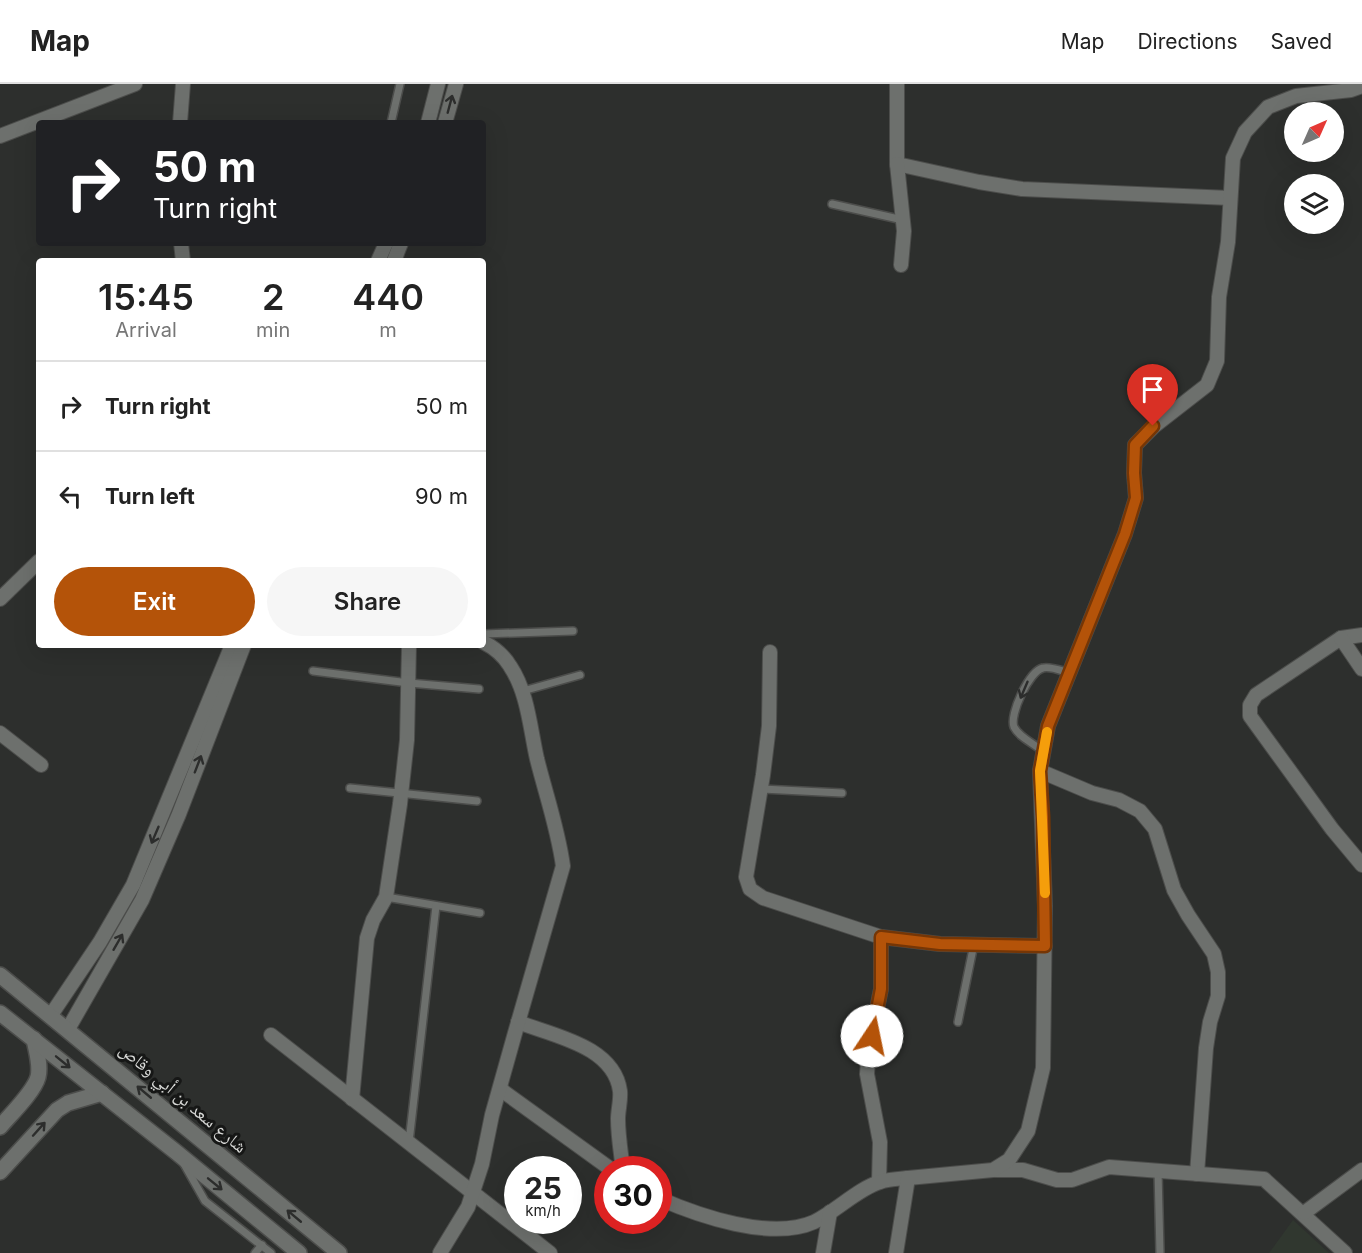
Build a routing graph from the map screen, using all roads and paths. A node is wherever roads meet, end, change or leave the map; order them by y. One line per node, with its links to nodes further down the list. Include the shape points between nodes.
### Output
1 (135, 84): 8 (street)
2 (183, 84): 9 (street)
3 (400, 84): 10 (lane)
4 (438, 84): 11 (street)
5 (456, 84): 12 (street, one-way to 5)
6 (897, 84): 15 (street)
7 (1362, 86): 16 (street, via 1296,96 1268,107 1245,132 1233,158)
8 (42, 120)
9 (180, 120)
10 (392, 120)
11 (430, 120)
12 (446, 120)
13 (36, 122): 14 (street)
14 (0, 136)
15 (897, 164): 16 (street, via 1022,189); 18 (street)
16 (1230, 198): 33 (street, via 1219,297 1217,362 1207,384 1135,445 1136,498)
17 (832, 204): 18 (lane)
18 (903, 220): 19 (street)
19 (901, 265)
20 (36, 564): 21 (street)
21 (0, 598)
22 (573, 632): 23 (lane)
23 (486, 634)
24 (1362, 635): 25 (street)
25 (1341, 639): 31 (street); 47 (street, via 1256,695 1250,705 1250,716)
26 (486, 643): 37 (street, via 510,665)
27 (231, 648): 54 (street, one-way to 54, via 133,885)
28 (243, 648): 56 (street, one-way to 28, via 142,900)
29 (409, 648): 35 (street)
30 (770, 652): 43 (street, via 769,726)
31 (1362, 669)
32 (313, 671): 35 (lane)
33 (1070, 673): 39 (street, via 1048,726); 39 (lane, one-way to 39, via 1044,667 1035,672 1012,717 1019,733)
34 (580, 675): 37 (lane)
35 (409, 683): 36 (lane); 44 (street)
36 (480, 689)
37 (523, 691): 59 (street, via 563,866)
38 (0, 733): 40 (street)
39 (1043, 751): 41 (street)
40 (41, 765)
41 (1040, 771): 53 (street); 76 (street, via 1140,811 1155,829 1179,898 1214,954 1218,996 1209,1022)
42 (350, 788): 44 (lane)
43 (761, 789): 45 (lane); 51 (street, via 746,877 750,889 763,898)
44 (402, 793): 46 (lane); 48 (street)
45 (842, 793)
46 (477, 801)
47 (1362, 865)
48 (386, 897): 49 (lane); 66 (street, via 368,938)
49 (436, 906): 50 (lane); 68 (lane)
50 (480, 913)
51 (881, 937): 52 (street); 78 (street, via 881,989 867,1074 880,1142)
52 (974, 944): 53 (street); 60 (lane)
53 (1045, 946): 72 (street, via 1043,1068 1036,1102 1028,1131 1016,1151)
54 (84, 966): 56 (street); 58 (street)
55 (0, 975): 58 (main road, شارع سعد بن أبي وقاص)
56 (98, 976): 61 (street)
57 (0, 1013): 63 (main road)
58 (51, 1015): 61 (main road, شارع سعد بن أبي وقاص)
59 (518, 1022): 64 (street); 70 (street, via 583,1046 604,1059 616,1074 621,1093 618,1133)
60 (958, 1022)
61 (68, 1029): 87 (main road, شارع سعد بن أبي وقاص, one-way to 61)
62 (271, 1035): 66 (street)
63 (34, 1039): 65 (main road, one-way to 65); 67 (main road, via 38,1077)
64 (500, 1089): 71 (street); 79 (street)
65 (102, 1093): 69 (main road); 75 (main road, one-way to 65, via 57,1110)
66 (352, 1099): 68 (street)
67 (0, 1127)
68 (408, 1143): 79 (street)
69 (176, 1152): 83 (lane, via 206,1201); 86 (main road, one-way to 86)
70 (621, 1156)
71 (594, 1157)
72 (993, 1170): 74 (street, via 1023,1170 1058,1180 1072,1180 1109,1167); 77 (street)
73 (1362, 1170): 82 (street)
74 (1158, 1171): 76 (street); 92 (lane)
75 (0, 1173)
76 (1197, 1174): 82 (street, via 1264,1179)
77 (908, 1178): 78 (street); 91 (street)
78 (879, 1182): 81 (street)
79 (472, 1193): 88 (street, via 468,1207); 89 (street)
80 (672, 1204): 81 (street, via 743,1226 784,1229 813,1223)
81 (830, 1212): 90 (street)
82 (1304, 1214): 93 (street)
83 (262, 1245): 84 (lane); 85 (lane)
84 (255, 1253)
85 (271, 1253)
86 (299, 1253)
87 (339, 1253)
88 (440, 1253)
89 (550, 1253)
90 (823, 1253)
91 (896, 1253)
92 (1160, 1253)
93 (1345, 1253)

